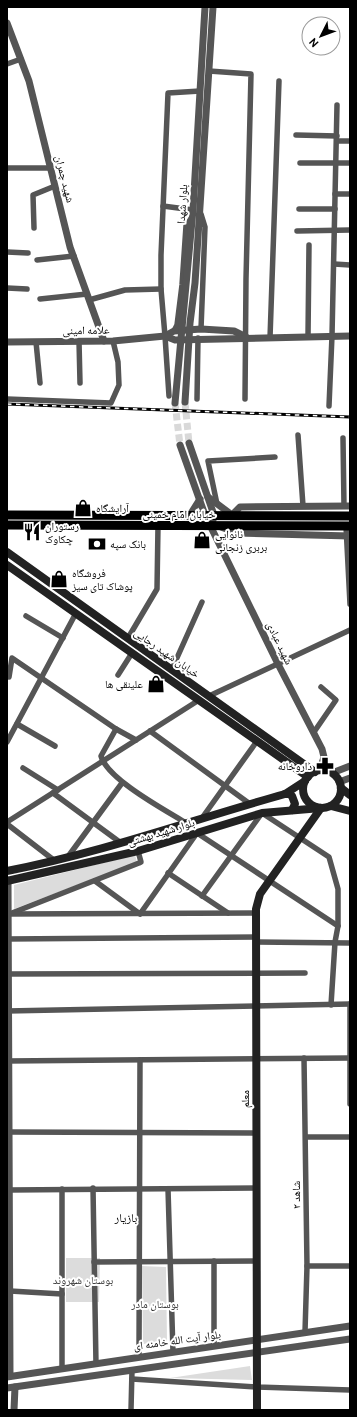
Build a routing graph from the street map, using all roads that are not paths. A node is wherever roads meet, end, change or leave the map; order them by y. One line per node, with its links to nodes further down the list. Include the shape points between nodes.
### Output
1 (205, 7): 8 (street, بلوار شهدا)
2 (213, 7): 6 (street, بلوار شهدا)
3 (7, 23): 4 (street, شهید چمران)
4 (21, 59): 5 (street); 17 (street, شهید چمران)
5 (7, 64)
6 (209, 71): 24 (street, بلوار شهدا); 48 (street, via 251,74)
7 (279, 81): 49 (street)
8 (200, 91): 21 (street, via 168,93); 24 (street, بلوار شهدا)
9 (338, 104): 11 (street)
10 (296, 134): 11 (street)
11 (337, 139): 12 (street); 14 (street)
12 (350, 141)
13 (300, 163): 14 (street)
14 (336, 163): 15 (street); 19 (street)
15 (350, 163)
16 (7, 168): 17 (street)
17 (51, 168): 18 (street, شهید چمران)
18 (55, 186): 25 (street, via 33,195); 32 (street, شهید چمران)
19 (335, 194): 20 (street); 23 (street)
20 (350, 194)
21 (163, 206): 24 (street); 38 (street)
22 (299, 209): 23 (street)
23 (335, 209): 26 (street)
24 (195, 213): 41 (street, via 204,227); 42 (street, via 186,226 180,305); 61 (street, بلوار شهدا, via 195,283); 62 (street, بلوار شهدا)
25 (34, 228)
26 (335, 230): 27 (street); 28 (street); 34 (street)
27 (350, 230)
28 (297, 231)
29 (309, 246): 46 (street)
30 (7, 252): 31 (street)
31 (28, 253)
32 (74, 256): 33 (street); 39 (street, شهید چمران)
33 (37, 260)
34 (334, 264): 35 (street); 44 (street)
35 (350, 265)
36 (7, 288): 37 (street)
37 (27, 289)
38 (161, 289): 39 (street, via 125,290); 43 (street)
39 (88, 297): 40 (street); 51 (street, شهید چمران)
40 (40, 298)
41 (201, 329): 42 (street); 48 (street, via 234,331)
42 (174, 331): 43 (street)
43 (165, 336): 47 (street, via 175,340); 52 (street, علامه امینی); 57 (street)
44 (332, 336): 45 (street); 46 (street); 63 (street)
45 (350, 336)
46 (308, 337): 49 (street)
47 (198, 338): 48 (street); 59 (street)
48 (246, 338): 49 (street); 60 (street)
49 (270, 338)
50 (80, 341): 51 (street, علامه امینی); 54 (street, علامه امینی); 56 (street)
51 (104, 341): 52 (street, علامه امینی)
52 (113, 341): 58 (street, via 118,362 119,384 111,403)
53 (7, 342): 54 (street, علامه امینی)
54 (36, 342): 55 (street)
55 (40, 383)
56 (80, 383)
57 (169, 396)
58 (7, 399)
59 (197, 399)
60 (245, 399)
61 (185, 402)
62 (175, 403)
63 (329, 406)
64 (298, 435): 72 (street)
65 (343, 438): 73 (street)
66 (189, 443): 69 (street)
67 (180, 445): 70 (street)
68 (275, 457): 71 (street, via 208,461)
69 (208, 497): 71 (street); 78 (street)
70 (200, 499): 77 (street); 78 (street)
71 (217, 504): 79 (street)
72 (302, 506): 73 (street); 79 (street, via 240,508)
73 (347, 506)
74 (7, 515): 75 (main road, خیابان امام خمینی)
75 (58, 515): 76 (main road, خیابان امام خمینی); 82 (main road)
76 (87, 515): 77 (main road, خیابان امام خمینی); 83 (main road)
77 (190, 515): 78 (main road, خیابان امام خمینی)
78 (210, 515): 79 (main road, خیابان امام خمینی); 85 (street)
79 (232, 515): 80 (main road, خیابان امام خمینی)
80 (350, 516)
81 (7, 525): 82 (main road, خیابان امام خمینی)
82 (58, 525): 83 (main road, خیابان امام خمینی)
83 (86, 525): 84 (main road, خیابان امام خمینی)
84 (158, 526): 85 (main road, خیابان امام خمینی); 96 (street, via 157,589)
85 (214, 526): 86 (main road, خیابان امام خمینی); 87 (street, via 237,533); 98 (street, شهید عبادی)
86 (348, 526): 87 (street)
87 (348, 536): 91 (street)
88 (7, 552): 96 (main road, خیابان شهید رجایی)
89 (7, 565): 92 (main road, خیابان شهید رجایی)
90 (202, 602): 99 (street)
91 (350, 604)
92 (76, 613): 95 (street); 97 (main road, خیابان شهید رجایی)
93 (26, 616): 95 (street)
94 (350, 630): 98 (street)
95 (63, 638): 102 (street)
96 (128, 638): 99 (main road, خیابان شهید رجایی)
97 (132, 653): 100 (street); 105 (main road, خیابان شهید رجایی)
98 (278, 664): 104 (street); 109 (street, شهید عبادی)
99 (172, 669): 104 (main road, خیابان شهید رجایی)
100 (118, 675)
101 (9, 677): 102 (street, via 12,658)
102 (42, 677): 106 (street); 107 (street)
103 (321, 688): 109 (street, via 336,700)
104 (209, 696): 117 (main road, خیابان شهید رجایی)
105 (199, 700): 108 (street); 111 (main road, خیابان شهید رجایی)
106 (17, 724): 112 (street); 113 (street)
107 (116, 729): 110 (street); 114 (street, via 101,756)
108 (150, 731): 110 (street); 123 (street)
109 (314, 732): 117 (street, شهید عبادی, via 324,757)
110 (136, 740): 114 (street)
111 (257, 741): 120 (main road, خیابان شهید رجایی); 123 (street)
112 (7, 742)
113 (55, 746)
114 (103, 761): 121 (street); 124 (street)
115 (350, 766): 118 (street)
116 (23, 768): 124 (street)
117 (318, 771): 118 (main road); 120 (main road)
118 (332, 773): 122 (main road)
119 (350, 778): 122 (street)
120 (306, 779): 125 (main road, بلوار شهید بهشتی); 129 (main road, via 303,787 306,799 315,807)
121 (122, 782): 134 (street); 136 (street)
122 (340, 785): 126 (main road); 128 (main road, via 338,798)
123 (225, 786): 127 (street); 133 (street)
124 (55, 792): 134 (street); 135 (street)
125 (285, 794): 127 (main road, بلوار شهید بهشتی); 130 (main road, via 289,794 294,800)
126 (350, 795)
127 (250, 804): 133 (main road, بلوار شهید بهشتی)
128 (331, 806): 129 (main road); 131 (main road)
129 (321, 808): 130 (main road, بلوار شهید بهشتی); 138 (main road, معلم)
130 (292, 810): 132 (main road, بلوار شهید بهشتی)
131 (350, 811)
132 (262, 813): 137 (main road, بلوار شهید بهشتی); 138 (street); 141 (street)
133 (202, 818): 136 (main road, بلوار شهید بهشتی)
134 (93, 822): 139 (street); 142 (street)
135 (7, 823): 143 (street)
136 (186, 824): 139 (main road, بلوار شهید بهشتی)
137 (197, 833): 140 (main road, بلوار شهید بهشتی); 141 (street); 145 (street)
138 (300, 838): 146 (main road, معلم); 154 (street, via 329,857 338,889)
139 (121, 843): 142 (main road, بلوار شهید بهشتی)
140 (138, 852): 147 (main road, بلوار شهید بهشتی); 148 (street, via 140,863)
141 (232, 855): 146 (street); 149 (street)
142 (67, 858): 143 (main road, بلوار شهید بهشتی)
143 (55, 861): 144 (main road, بلوار شهید بهشتی)
144 (7, 871)
145 (168, 874): 149 (street); 153 (street)
146 (269, 880): 151 (main road, معلم, via 260,894); 154 (street)
147 (8, 881): 152 (street)
148 (95, 881): 152 (street); 153 (street)
149 (202, 896): 150 (street)
150 (228, 913): 151 (street); 153 (street)
151 (256, 913): 156 (main road, معلم)
152 (8, 914): 153 (street); 155 (street)
153 (140, 914)
154 (338, 926): 157 (street)
155 (8, 939): 156 (street); 160 (street)
156 (256, 940): 157 (street); 161 (main road, معلم)
157 (335, 942): 158 (street); 162 (street)
158 (350, 943)
159 (305, 973): 161 (street)
160 (8, 974): 161 (street); 165 (street)
161 (256, 974): 164 (main road, معلم)
162 (331, 1004): 163 (street); 164 (street)
163 (350, 1004): 168 (street)
164 (256, 1007): 165 (street); 166 (main road, معلم)
165 (8, 1011): 170 (street)
166 (256, 1058): 167 (street); 169 (street); 175 (main road, معلم)
167 (304, 1058): 168 (street); 176 (street, شاهد ۲)
168 (350, 1058): 171 (street)
169 (140, 1060): 170 (street); 174 (street)
170 (8, 1061): 172 (street)
171 (350, 1104)
172 (8, 1120): 173 (street)
173 (9, 1132): 174 (street); 178 (street)
174 (139, 1133): 175 (street); 182 (street)
175 (256, 1133): 180 (main road, معلم)
176 (306, 1137): 177 (street); 192 (street, شاهد ۲)
177 (350, 1137)
178 (8, 1175): 184 (street)
179 (94, 1188): 181 (street); 182 (street); 190 (street)
180 (256, 1188): 183 (street); 189 (main road, معلم)
181 (62, 1189): 184 (street); 195 (street)
182 (139, 1189): 183 (street); 191 (street)
183 (168, 1189): 187 (street)
184 (9, 1190): 185 (street)
185 (8, 1225): 186 (street)
186 (8, 1256): 194 (street)
187 (170, 1261): 188 (street); 191 (street); 202 (street)
188 (214, 1261): 189 (street); 201 (street)
189 (256, 1261): 200 (main road, معلم)
190 (94, 1262): 191 (street); 205 (street)
191 (139, 1262): 204 (street)
192 (307, 1266): 193 (street); 198 (street, شاهد ۲)
193 (350, 1266)
194 (10, 1291): 195 (street); 196 (street)
195 (62, 1294): 206 (street)
196 (8, 1323): 208 (street)
197 (350, 1326): 198 (street, بلوار آیت الله خامنه ای)
198 (305, 1332): 200 (street, بلوار آیت الله خامنه ای)
199 (350, 1339): 203 (street)
200 (257, 1340): 201 (street, بلوار آیت الله خامنه ای); 203 (main road, معلم)
201 (214, 1346): 202 (street, بلوار آیت الله خامنه ای)
202 (173, 1352): 204 (street, بلوار آیت الله خامنه ای)
203 (257, 1352): 207 (street); 210 (main road, معلم)
204 (139, 1357): 205 (street, بلوار آیت الله خامنه ای)
205 (96, 1364): 206 (street, بلوار آیت الله خامنه ای)
206 (62, 1368): 208 (street, بلوار آیت الله خامنه ای)
207 (132, 1370): 209 (street); 211 (street)
208 (9, 1377)
209 (132, 1379): 210 (street); 214 (street)
210 (257, 1387): 212 (street); 215 (main road, معلم)
211 (11, 1388): 213 (street)
212 (350, 1390)
213 (14, 1410)
214 (131, 1410)
215 (257, 1410)

